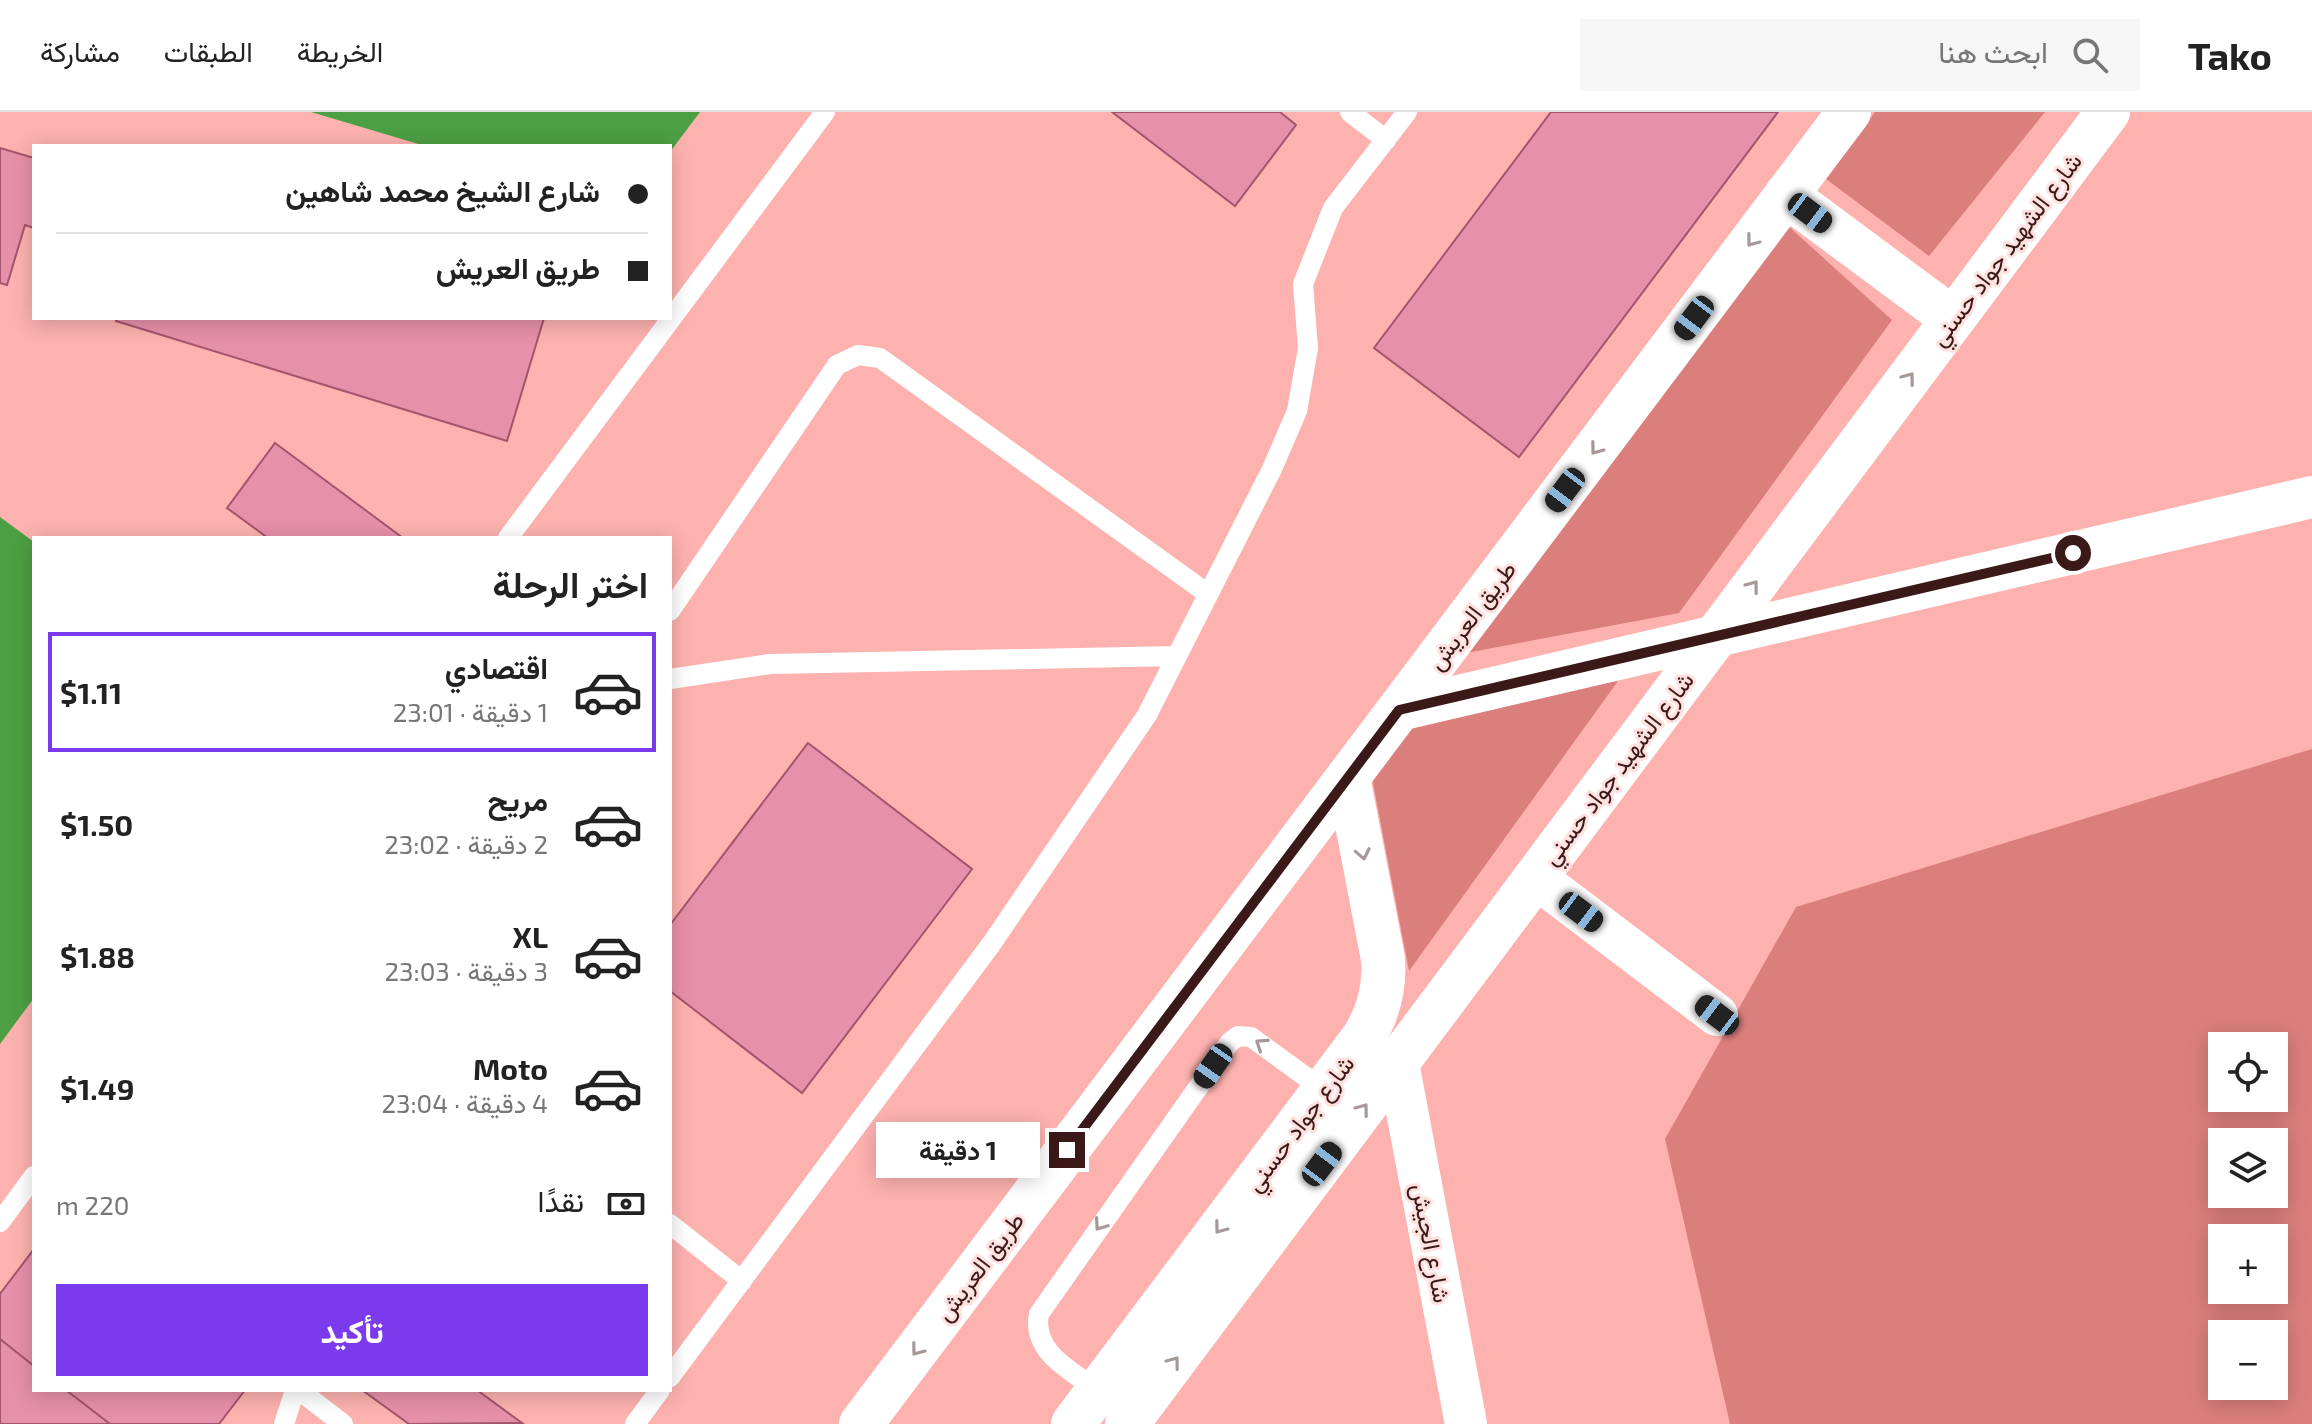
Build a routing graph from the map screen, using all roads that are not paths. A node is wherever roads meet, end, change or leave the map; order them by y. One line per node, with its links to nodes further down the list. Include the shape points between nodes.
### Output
1 (825, 112): 8 (lane)
2 (1350, 112): 6 (lane)
3 (1407, 112): 6 (lane)
4 (1849, 112): 7 (street, طريق العريش)
5 (2108, 112): 9 (street, شارع الشهيد جواد حسني)
6 (1386, 140): 13 (lane, via 1333,208 1303,284 1308,348 1297,411)
7 (1786, 195): 9 (street); 18 (street, طريق العريش, one-way to 18)
8 (672, 318)
9 (1953, 319): 15 (street, شارع الشهيد جواد حسني, one-way to 9)
10 (670, 320): 12 (lane)
11 (2312, 497): 15 (street)
12 (509, 536)
13 (1208, 594): 14 (lane, via 880,358 858,355 837,365); 16 (lane)
14 (672, 608)
15 (1714, 639): 18 (street); 20 (street, شارع الشهيد جواد حسني)
16 (1177, 656): 17 (lane, via 770,664); 27 (lane, via 1147,715 992,943)
17 (672, 679)
18 (1399, 710): 19 (street, طريق العريش)
19 (1348, 777): 23 (street, شارع جواد حسني, one-way to 23, via 1383,959 1383,983 1369,1028); 37 (street, طريق العريش, one-way to 37)
20 (1535, 877): 21 (street); 22 (street, شارع الشهيد جواد حسني)
21 (1717, 1015)
22 (1398, 1063): 33 (street, شارع الشهيد جواد حسني, one-way to 22); 38 (street, شارع الجيش)
23 (1324, 1090): 32 (street, شارع جواد حسني, one-way to 32); 32 (lane, one-way to 32, via 1251,1037 1230,1042 1039,1314 1038,1334 1046,1351)
24 (32, 1179): 25 (lane)
25 (0, 1222)
26 (672, 1226): 27 (lane)
27 (742, 1281): 28 (lane)
28 (672, 1374)
29 (296, 1392): 34 (lane)
30 (300, 1392): 35 (lane)
31 (659, 1392): 36 (lane)
32 (1086, 1407): 33 (lane)
33 (1129, 1421)
34 (284, 1424)
35 (343, 1424)
36 (635, 1424)
37 (861, 1424)
38 (1466, 1424)

